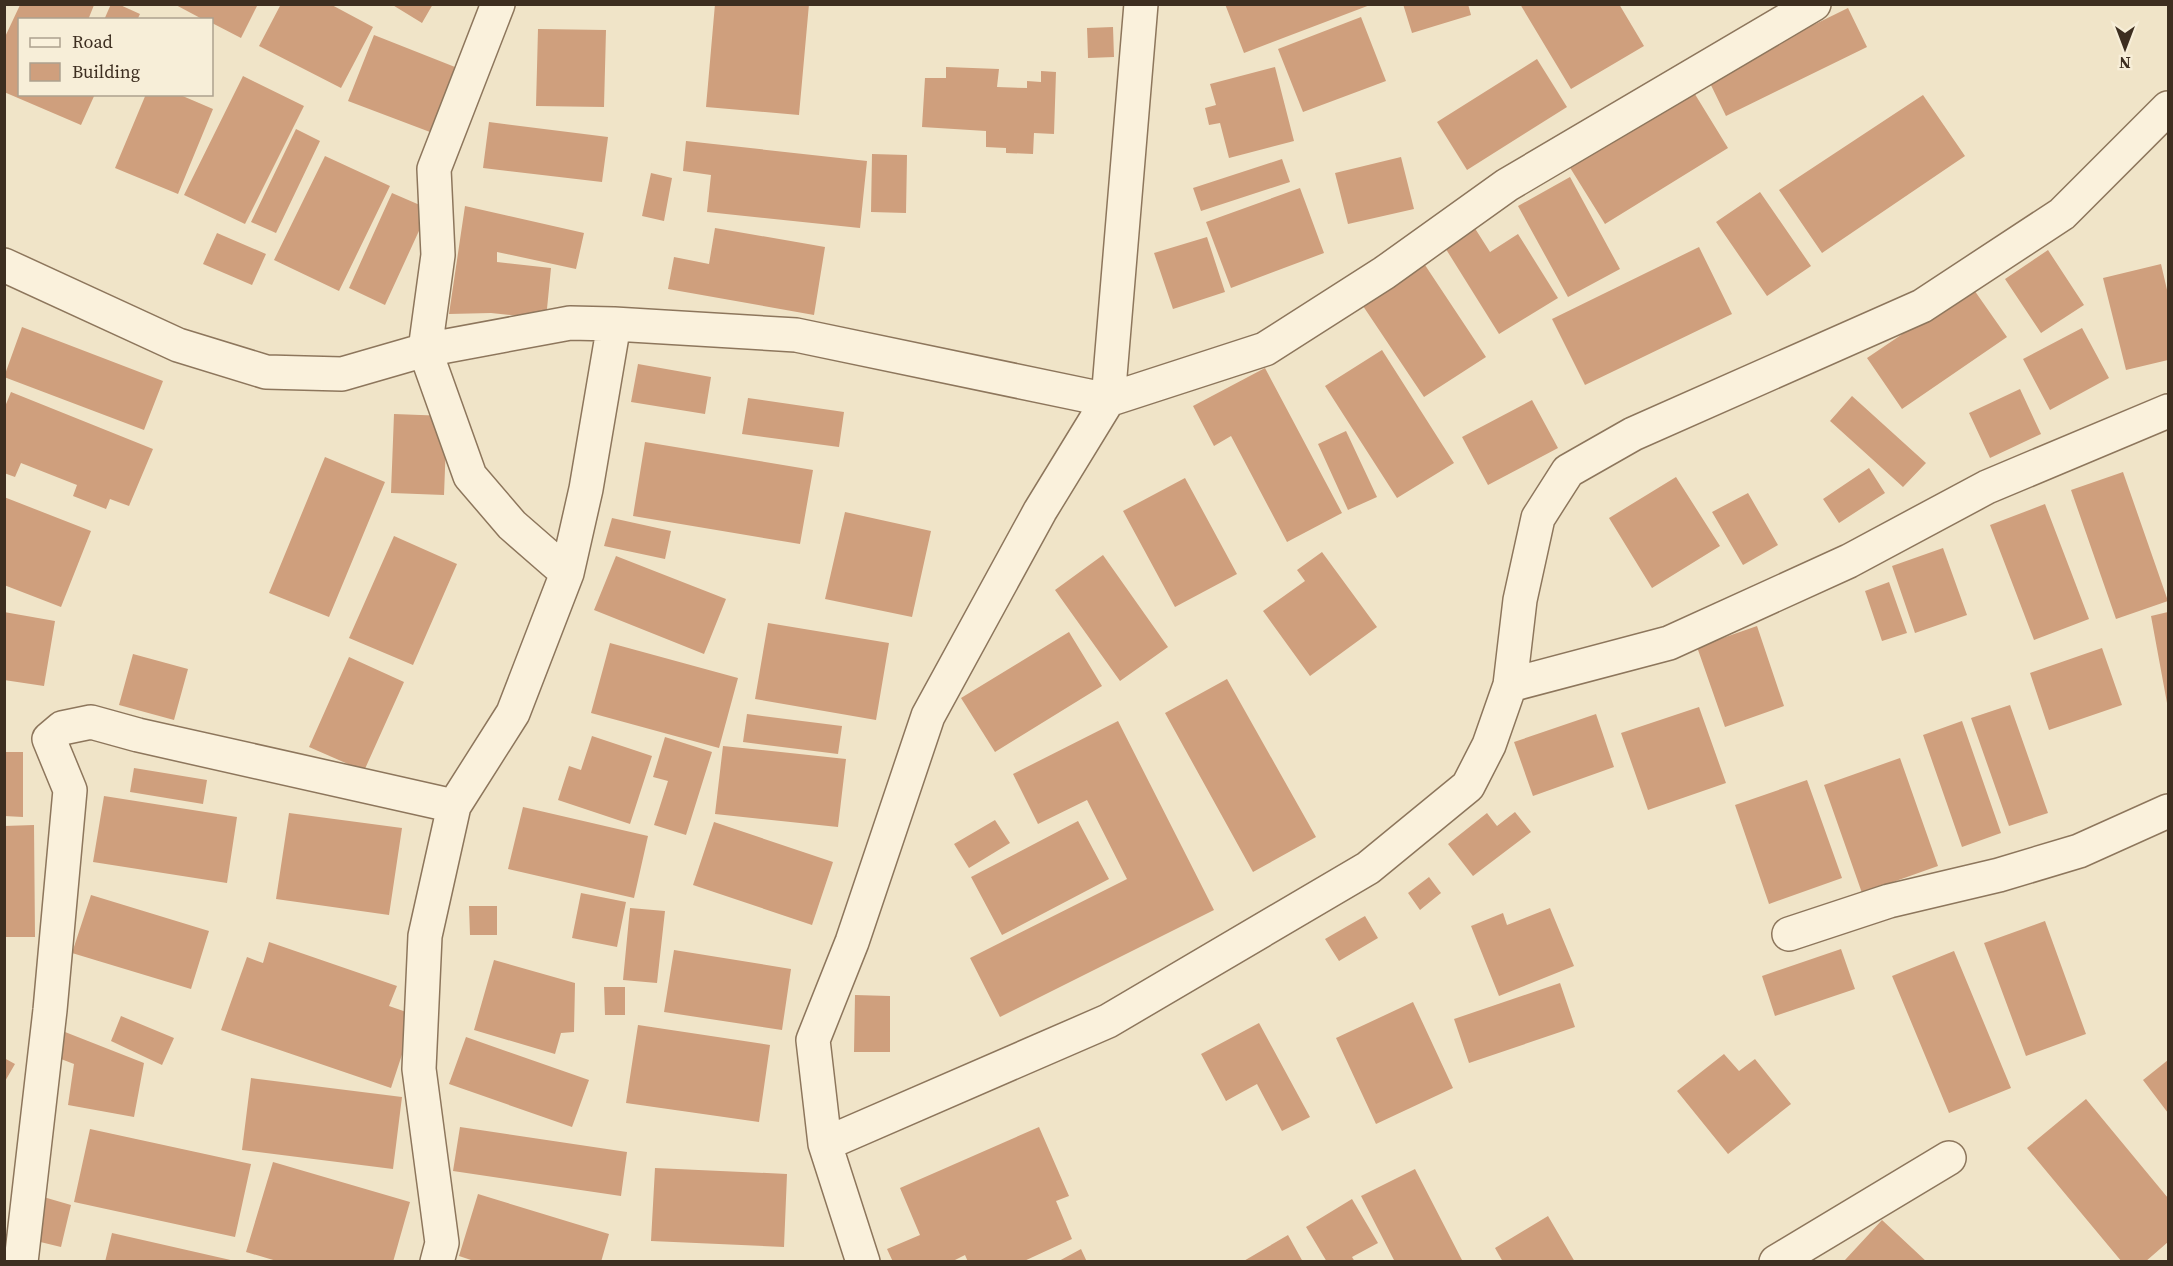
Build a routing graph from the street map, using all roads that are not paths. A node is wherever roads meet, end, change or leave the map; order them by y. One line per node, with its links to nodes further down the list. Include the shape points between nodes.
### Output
1 (498, 4): 7 (street, via 434,169 438,255)
2 (1141, 4): 8 (street)
3 (1814, 4): 8 (street, via 1507,185 1384,273 1265,349)
4 (2169, 108): 11 (street, via 2062,214 1922,306 1633,434 1568,471 1538,518 1520,600)
5 (4, 265): 7 (street, via 178,345 266,372 342,374)
6 (614, 324): 7 (street, via 570,323); 8 (street, via 796,335); 10 (street, via 586,489)
7 (425, 350): 10 (street, via 470,476 512,525)
8 (1108, 400): 15 (street, via 1040,511 928,716 852,942 813,1040)
9 (2169, 411): 11 (street, via 1987,487 1849,561 1669,643)
10 (567, 573): 12 (street, via 513,712)
11 (1510, 685): 15 (street, via 1489,745 1468,786 1368,868 1108,1022)
12 (454, 806): 17 (street, via 91,722 62,728 49,739 70,790); 18 (street, via 425,936 419,1069 442,1243)
13 (2169, 811): 14 (street, via 2079,851 1889,901)
14 (1789, 934)
15 (825, 1144): 19 (street)
16 (1949, 1158): 20 (street)
17 (21, 1262)
18 (437, 1262)
19 (863, 1262)
20 (1776, 1262)

